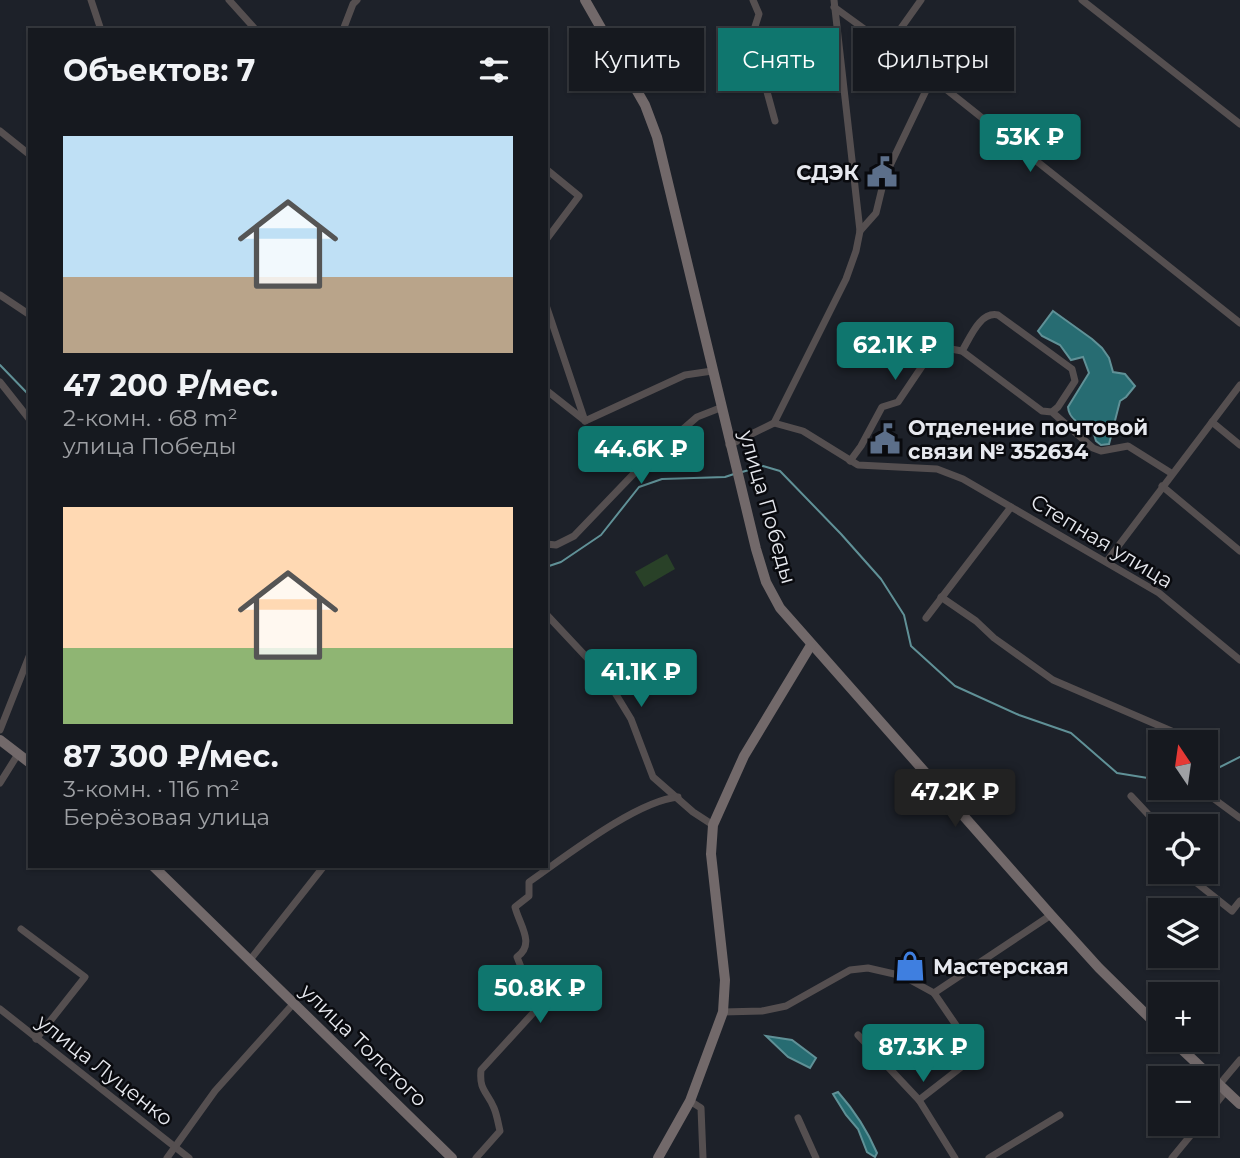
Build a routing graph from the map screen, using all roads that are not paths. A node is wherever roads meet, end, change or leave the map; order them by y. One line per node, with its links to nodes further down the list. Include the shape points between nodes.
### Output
1 (91, 0): 9 (street)
2 (229, 0): 10 (street)
3 (585, 0): 28 (street, улица Победы, via 645,105 657,137)
4 (753, 0): 16 (street, via 760,14 752,36)
5 (921, 0): 13 (street)
6 (1082, 0): 17 (street)
7 (353, 1): 11 (street)
8 (834, 3): 12 (street); 21 (street)
9 (100, 28)
10 (255, 28)
11 (344, 28)
12 (867, 28)
13 (901, 28)
14 (926, 91): 21 (street, via 885,176 876,213)
15 (948, 91): 26 (street)
16 (775, 121)
17 (1240, 124)
18 (0, 131): 19 (street)
19 (28, 153)
20 (548, 171): 22 (street, via 579,196)
21 (860, 231): 37 (street, via 845,279)
22 (548, 237)
23 (0, 295): 25 (street)
24 (548, 310): 35 (street)
25 (28, 314)
26 (1240, 323)
27 (961, 351): 33 (street, via 1042,411); 33 (street, via 984,316 998,315 1072,369 1075,381); 40 (street, via 933,350 898,402 882,407)
28 (712, 371): 32 (street, улица Победы); 35 (street, via 685,375)
29 (0, 382): 34 (street)
30 (1240, 386): 36 (street)
31 (548, 392): 35 (street)
32 (720, 408): 38 (street, улица Победы); 44 (street, via 697,417 644,463 574,536)
33 (1052, 412): 41 (street, via 1093,447 1101,451 1128,446)
34 (28, 417)
35 (585, 421)
36 (1212, 422): 39 (street); 41 (street)
37 (774, 423): 38 (street); 40 (street, Степная улица, via 803,431)
38 (729, 444): 50 (street, улица Победы, via 766,582 780,608)
39 (1240, 445)
40 (850, 460): 43 (street, Степная улица, via 866,466 937,469)
41 (1171, 473): 42 (street)
42 (1162, 486): 45 (street); 46 (street)
43 (1011, 507): 46 (street, Степная улица); 47 (street, Степная улица)
44 (548, 544)
45 (1240, 551)
46 (1107, 561): 52 (street, Степная улица, via 1159,593)
47 (941, 597): 49 (street, Степная улица); 54 (street, via 1053,680)
48 (548, 616): 60 (street, via 606,678 631,719 653,777)
49 (926, 618)
50 (811, 645): 64 (street, via 744,757); 69 (street, улица Победы)
51 (28, 659): 53 (street)
52 (1240, 660)
53 (0, 730)
54 (1169, 730)
55 (0, 740): 56 (street)
56 (18, 754): 57 (street); 58 (street)
57 (28, 762)
58 (0, 783)
59 (1131, 796): 62 (street)
60 (678, 797): 64 (street); 93 (street, via 645,806 530,882 529,896 515,907 527,942 517,957 535,1002 534,1012 481,1070 480,1083 499,1131)
61 (1215, 800): 63 (street)
62 (1148, 814)
63 (1240, 818)
64 (713, 825): 75 (street, via 711,854 725,980)
65 (155, 868): 71 (street, улица Толстого)
66 (322, 868): 71 (street)
67 (1198, 884): 68 (street, via 1232,911)
68 (1240, 901)
69 (1051, 915): 72 (street); 76 (street, улица Победы)
70 (21, 929): 78 (street, via 85,977)
71 (250, 960): 73 (street, улица Толстого)
72 (934, 993): 75 (street, via 903,976 868,968 850,970 786,1006); 83 (street, via 973,1050 973,1058)
73 (294, 1003): 89 (street, via 215,1091); 92 (street, улица Толстого)
74 (0, 1009): 78 (street, улица Луценко)
75 (723, 1013): 84 (street)
76 (1148, 1016)
77 (858, 1035): 83 (street)
78 (36, 1039): 89 (street, улица Луценко)
79 (1185, 1052): 81 (street)
80 (1240, 1060): 81 (street)
81 (1223, 1088): 82 (street); 85 (street)
82 (1218, 1096)
83 (919, 1100): 97 (street)
84 (690, 1101): 94 (street); 95 (street, via 701,1108)
85 (1240, 1104)
86 (1060, 1115): 98 (street)
87 (798, 1118): 96 (street)
88 (1190, 1136): 99 (street)
89 (174, 1147): 90 (street); 91 (street, улица Луценко)
90 (167, 1158)
91 (189, 1158)
92 (452, 1158)
93 (476, 1158)
94 (658, 1158)
95 (703, 1158)
96 (816, 1158)
97 (955, 1158)
98 (989, 1158)
99 (1171, 1158)

